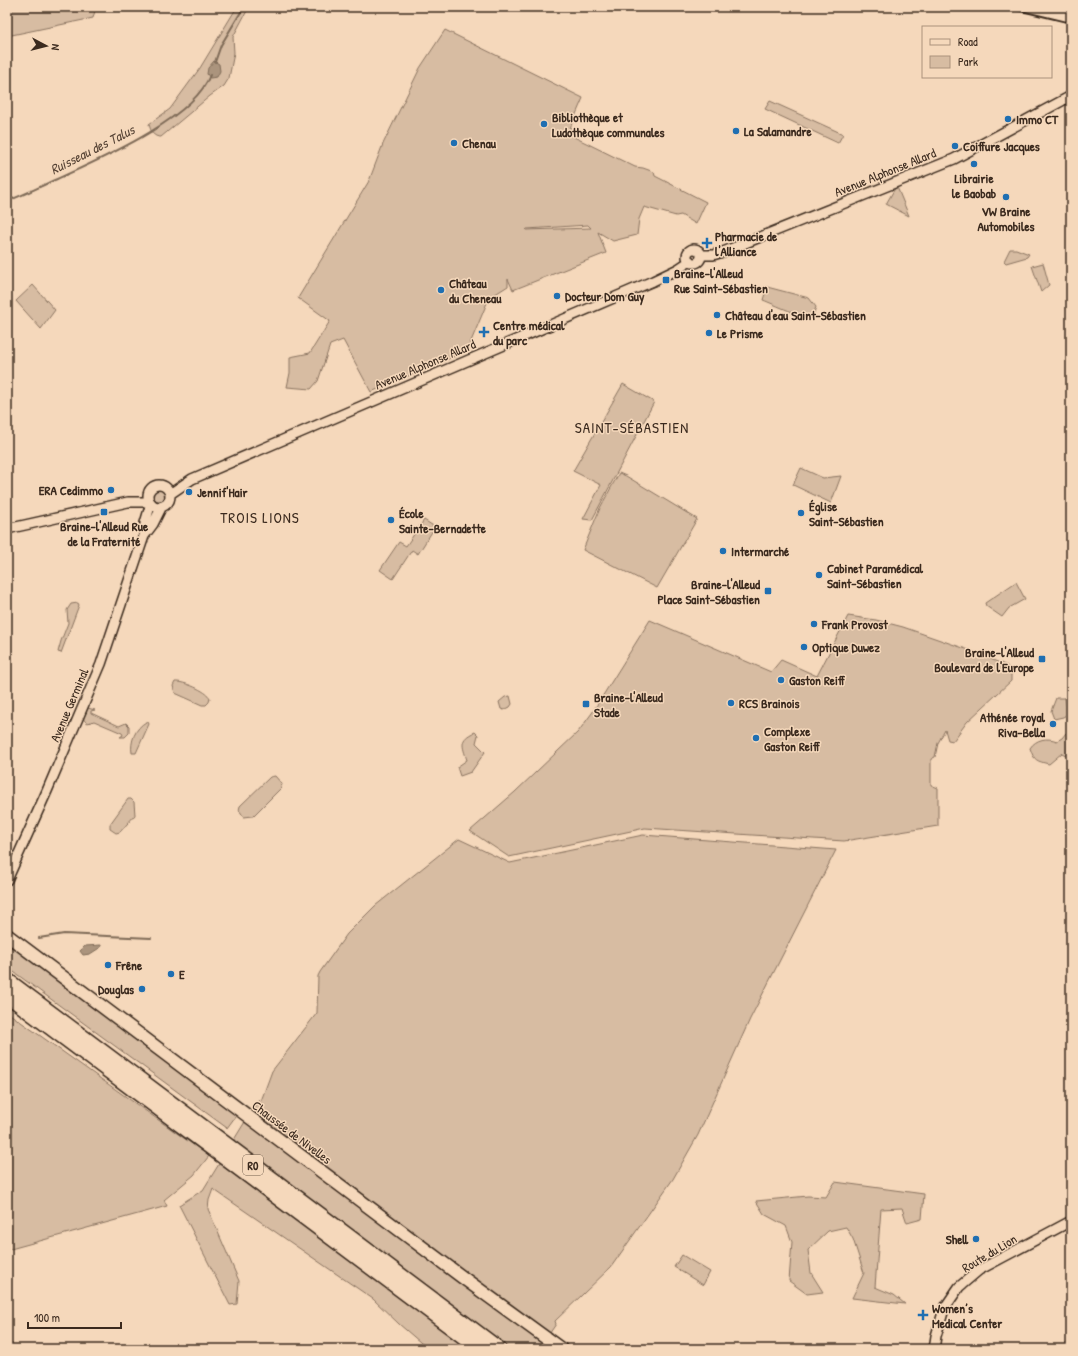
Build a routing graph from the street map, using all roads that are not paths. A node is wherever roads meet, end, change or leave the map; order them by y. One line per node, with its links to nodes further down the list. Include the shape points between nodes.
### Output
1 (1071, 96): 2 (street, Avenue Alphonse Allard, via 946,162 723,252 701,255 697,262 690,262)
2 (192, 479): 3 (street, Avenue Alphonse Allard); 4 (street, Avenue Alphonse Allard)
3 (164, 486): 4 (street, via 169,489); 5 (street, via 148,490)
4 (170, 494): 6 (street, via 167,503)
5 (149, 500): 6 (street, via 157,507); 7 (street, via 128,502); 8 (street, Avenue Germinal)
6 (162, 506): 8 (street, Avenue Germinal)
7 (7, 529)
8 (144, 536): 9 (street, Avenue Germinal, via 101,664)
9 (7, 880)
10 (7, 935): 16 (main road, Chaussée de Nivelles)
11 (7, 980): 15 (highway, R0)
12 (7, 995): 14 (highway, R0)
13 (1071, 1221): 17 (street, Route du Lion, via 979,1270 959,1287 944,1309)
14 (480, 1349)
15 (500, 1349)
16 (561, 1349)
17 (934, 1349)

